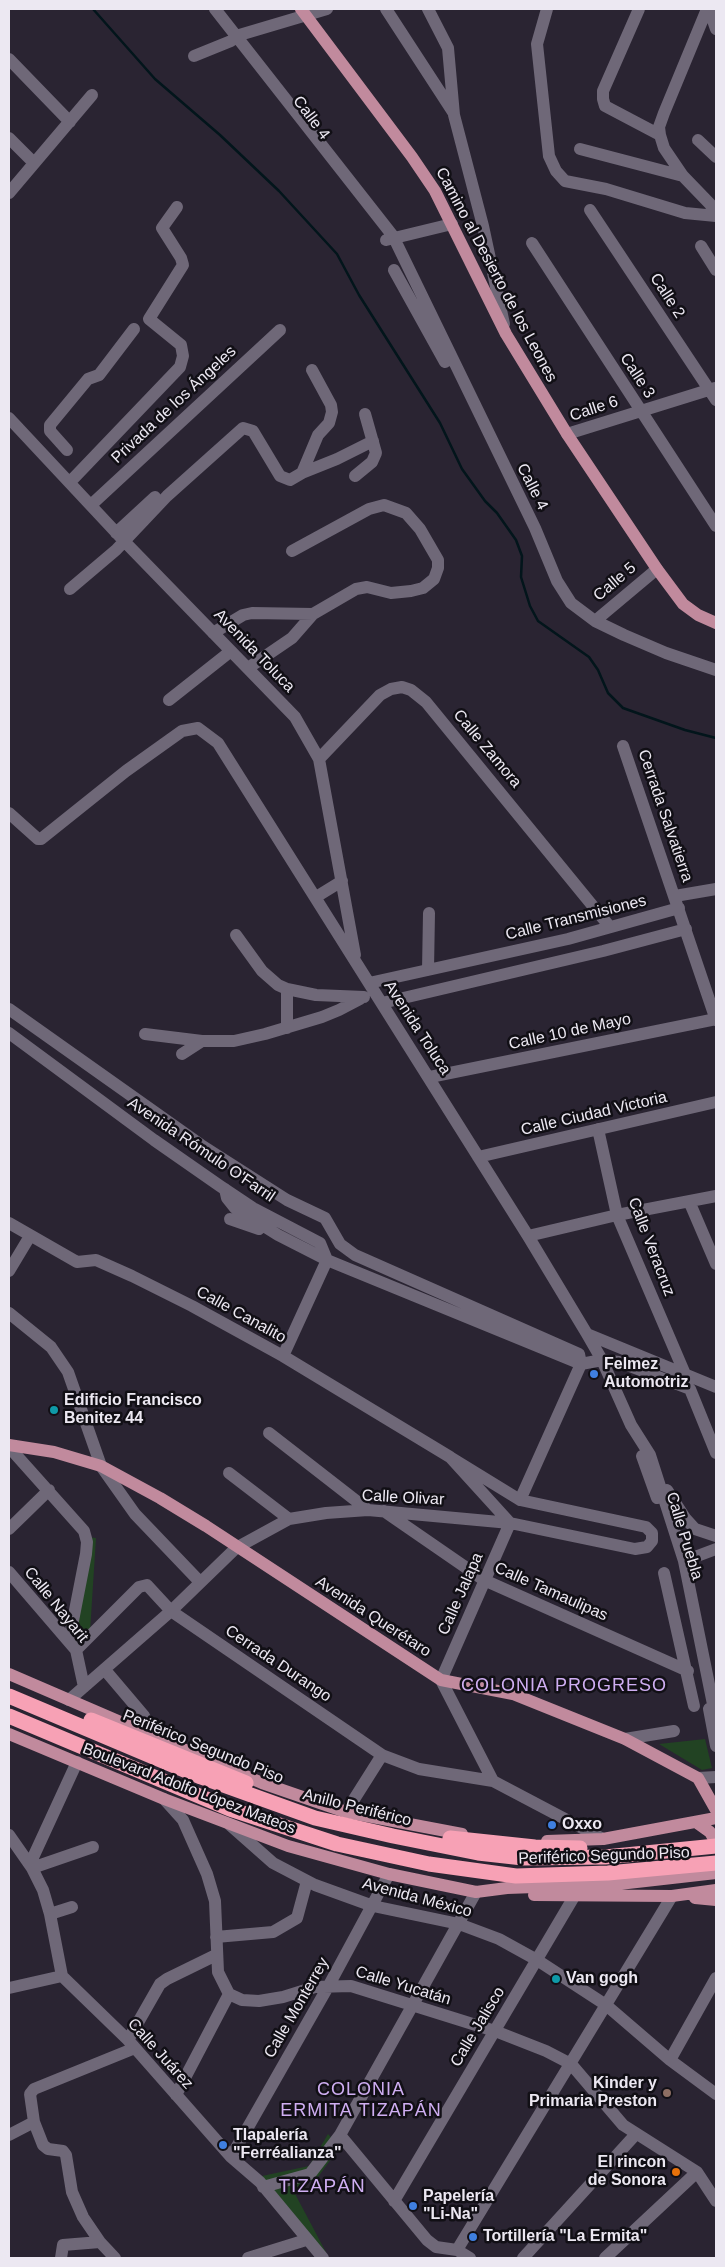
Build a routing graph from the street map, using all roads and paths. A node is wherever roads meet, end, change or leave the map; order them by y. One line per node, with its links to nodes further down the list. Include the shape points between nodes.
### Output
1 (205, 9): 13 (street, Calle 4)
2 (215, 9): 13 (street, Calle 4)
3 (327, 9): 9 (street)
4 (386, 9): 17 (street)
5 (428, 9): 17 (street, via 448,48)
6 (547, 9): 29 (street, via 537,44 549,156 556,171 565,181 606,189 685,213)
7 (639, 9): 19 (street, via 603,91 603,99 605,106)
8 (708, 9): 10 (street); 11 (street)
9 (304, 12): 13 (street); 30 (main road, Camino al Desierto de los Leones, via 412,157)
10 (716, 29)
11 (698, 30): 12 (street); 19 (street, via 664,113)
12 (716, 36)
13 (234, 38): 14 (street); 31 (street, Calle 4)
14 (194, 56)
15 (9, 59): 18 (street)
16 (92, 95): 18 (street)
17 (454, 115): 38 (street, via 484,226)
18 (70, 122): 24 (street)
19 (660, 135): 25 (street, via 664,148)
20 (9, 138): 24 (street)
21 (698, 140): 23 (street)
22 (580, 149): 25 (street)
23 (716, 157)
24 (34, 163): 26 (street)
25 (683, 176): 29 (street)
26 (9, 193)
27 (177, 207): 51 (street, via 162,231 183,264 150,319 181,345 180,367)
28 (590, 210): 40 (street, Calle 2)
29 (715, 210)
30 (452, 224): 31 (street); 38 (main road, Camino al Desierto de los Leones)
31 (394, 240): 41 (street, Calle 4)
32 (532, 244): 42 (street, Calle 3)
33 (701, 246): 35 (street)
34 (394, 270): 41 (street, via 465,399)
35 (716, 270)
36 (134, 329): 48 (street, via 99,375 88,380 50,425 50,431)
37 (280, 330): 52 (street, Privada de los Ángeles)
38 (506, 334): 45 (main road, Camino al Desierto de los Leones)
39 (312, 370): 49 (street, via 332,412)
40 (714, 393): 42 (street, Calle 6)
41 (474, 406): 59 (street, Calle 4, via 535,528 557,581 571,603)
42 (640, 411): 45 (street, Calle 6); 53 (street, Calle 3)
43 (365, 414): 46 (street)
44 (9, 418): 51 (street, Avenida Toluca)
45 (567, 434): 56 (main road, Camino al Desierto de los Leones)
46 (373, 440): 49 (street); 50 (street, via 376,453 372,462)
47 (212, 444): 54 (street)
48 (67, 450)
49 (302, 473): 54 (street, via 290,480 280,476 253,431 243,428)
50 (355, 476)
51 (70, 482): 52 (street, Avenida Toluca)
52 (91, 505): 54 (street, Avenida Toluca)
53 (716, 526)
54 (120, 537): 57 (street, via 116,550); 61 (street, Avenida Toluca)
55 (292, 551): 58 (street, via 384,504 406,513 420,529 438,560 434,579 423,588 391,592 356,588)
56 (656, 569): 59 (street, Calle 5); 60 (main road, Camino al Desierto de los Leones, via 683,604)
57 (70, 589)
58 (313, 614): 61 (street, via 252,613 242,615); 63 (street, via 292,638)
59 (595, 621): 64 (street, Calle 4, via 666,653)
60 (716, 623)
61 (213, 633): 62 (street, Avenida Toluca)
62 (231, 651): 63 (street, Avenida Toluca); 65 (street)
63 (248, 668): 67 (street, Avenida Toluca, via 295,717)
64 (716, 670)
65 (169, 700)
66 (623, 746): 72 (street, Cerrada Salvatierra)
67 (319, 759): 69 (street, Avenida Toluca); 74 (street, Calle Zamora, via 380,695 402,687 411,690 426,702)
68 (9, 813): 71 (street, via 40,840 182,731 198,728 218,743)
69 (342, 881): 71 (street); 77 (street, Avenida Toluca)
70 (716, 888): 72 (street, Calle Transmisiones)
71 (316, 898): 77 (street)
72 (677, 902): 74 (street, Calle Transmisiones); 75 (street, Cerrada Salvatierra)
73 (429, 913): 78 (street)
74 (610, 927): 78 (street, Calle Transmisiones)
75 (686, 929): 80 (street, via 603,951); 83 (street, Cerrada Salvatierra)
76 (236, 935): 79 (street, via 262,971)
77 (356, 963): 80 (street, Avenida Toluca)
78 (428, 970): 80 (street, Calle Transmisiones)
79 (287, 990): 81 (street); 84 (street)
80 (376, 993): 81 (street); 89 (street, Avenida Toluca)
81 (360, 999): 84 (street)
82 (9, 1009): 93 (street, Avenida Rómulo O'Farril, via 105,1079)
83 (716, 1019): 89 (street, Calle 10 de Mayo)
84 (287, 1028): 87 (street, via 234,1041)
85 (9, 1034): 94 (street, Avenida Rómulo O'Farril)
86 (145, 1034): 87 (street)
87 (202, 1041): 88 (street)
88 (182, 1054)
89 (430, 1078): 92 (street, Avenida Toluca)
90 (716, 1102): 91 (street, Calle Ciudad Victoria)
91 (598, 1129): 92 (street, Calle Ciudad Victoria); 98 (street, Calle Veracruz)
92 (478, 1157): 103 (street, Avenida Toluca)
93 (265, 1187): 97 (street); 111 (street, Avenida Rómulo O'Farril, via 325,1218 340,1244 355,1255 577,1353)
94 (224, 1189): 97 (street, Avenida Rómulo O'Farril); 101 (street, via 235,1208)
95 (716, 1196): 96 (street)
96 (689, 1201): 98 (street); 105 (street)
97 (253, 1208): 104 (street, Avenida Rómulo O'Farril, via 320,1243)
98 (617, 1215): 103 (street); 112 (street, Calle Veracruz)
99 (230, 1219): 101 (street)
100 (9, 1223): 102 (street, Calle Canalito)
101 (278, 1235): 104 (street)
102 (30, 1236): 106 (street); 109 (street, Calle Canalito, via 77,1262 96,1260 132,1276)
103 (528, 1236): 108 (street, Avenida Toluca)
104 (327, 1260): 109 (street); 111 (street)
105 (716, 1264)
106 (9, 1272)
107 (9, 1313): 119 (street, via 51,1347 68,1372)
108 (587, 1334): 110 (street, Avenida Toluca); 112 (street)
109 (283, 1356): 118 (street, Calle Canalito)
110 (602, 1360): 111 (street); 114 (street, Avenida Toluca); 117 (street, via 630,1365 690,1389)
111 (581, 1364): 123 (street)
112 (685, 1374): 113 (street)
113 (716, 1387)
114 (631, 1425): 121 (street, Avenida Toluca, via 650,1455); 157 (street, Calle Puebla, via 673,1549 691,1619)
115 (269, 1433): 124 (street)
116 (9, 1446): 119 (main road, Avenida Querétaro, via 54,1452); 122 (street)
117 (716, 1454)
118 (450, 1457): 123 (street, Calle Canalito); 127 (street, Calle Canalito)
119 (101, 1466): 130 (main road, Avenida Querétaro, via 160,1498); 136 (street, via 135,1514)
120 (229, 1473): 126 (street)
121 (658, 1476): 129 (street, via 695,1529); 132 (street, Avenida Toluca)
122 (49, 1490): 128 (street); 138 (street, via 79,1524 87,1542)
123 (520, 1500): 127 (street, Calle Olivar, via 646,1527 652,1533 652,1541 647,1547 635,1549)
124 (368, 1510): 125 (street, Calle Olivar); 126 (street, Calle Olivar)
125 (384, 1511): 127 (street, Calle Olivar); 135 (street, Calle Tamaulipas)
126 (289, 1519): 130 (street, Calle Olivar)
127 (510, 1523): 135 (street, Calle Jalapa)
128 (9, 1529)
129 (716, 1536)
130 (236, 1548): 136 (street, Calle Olivar); 142 (main road, Avenida Querétaro)
131 (716, 1549): 132 (street)
132 (684, 1561): 149 (street, Avenida Toluca)
133 (9, 1572): 138 (street, Calle Nayarit)
134 (664, 1573): 140 (street)
135 (484, 1580): 140 (street, Calle Tamaulipas); 142 (street, Calle Jalapa)
136 (200, 1582): 137 (street, Calle Olivar)
137 (171, 1611): 138 (street, Cerrada Durango, via 147,1585 143,1585); 139 (street, Calle Olivar); 158 (street, Cerrada Durango)
138 (72, 1646): 144 (street, Calle Nayarit)
139 (105, 1670): 144 (street, Calle Olivar); 155 (street, via 144,1716)
140 (688, 1671): 147 (street)
141 (9, 1674): 146 (main road, Boulevard Adolfo López Mateos)
142 (441, 1680): 156 (main road, Avenida Querétaro, via 513,1694); 162 (street)
143 (9, 1686): 170 (highway, Periférico Segundo Piso, via 307,1807 378,1826 437,1837 535,1847 608,1848)
144 (84, 1687): 146 (street, Calle Olivar)
145 (9, 1696): 152 (highway, Anillo Periférico)
146 (69, 1700): 150 (main road, Boulevard Adolfo López Mateos)
147 (694, 1706)
148 (9, 1716): 175 (highway, via 230,1809 337,1844 429,1864 516,1876)
149 (716, 1718)
150 (122, 1723): 152 (highway); 155 (main road, Boulevard Adolfo López Mateos)
151 (9, 1724): 175 (highway, Periférico Segundo Piso, via 132,1778 309,1845 475,1875 548,1879)
152 (83, 1728): 172 (highway, Anillo Periférico, via 201,1777 315,1818 478,1853 523,1858 577,1857)
153 (674, 1731): 156 (street)
154 (9, 1734): 159 (main road, Boulevard Adolfo López Mateos)
155 (155, 1737): 165 (main road, Boulevard Adolfo López Mateos, via 262,1783)
156 (625, 1739): 161 (main road, Avenida Querétaro)
157 (716, 1746)
158 (382, 1755): 162 (street, Cerrada Durango, via 419,1768); 165 (street)
159 (77, 1762): 163 (main road, Boulevard Adolfo López Mateos); 174 (street)
160 (716, 1777): 161 (street)
161 (698, 1778): 164 (main road)
162 (493, 1781): 171 (street)
163 (164, 1799): 168 (main road, Boulevard Adolfo López Mateos); 188 (street, via 183,1820 207,1874 215,1901)
164 (716, 1810)
165 (346, 1812): 171 (main road, Boulevard Adolfo López Mateos, via 474,1836 544,1841)
166 (716, 1818): 167 (main road, Boulevard Adolfo López Mateos)
167 (696, 1822): 171 (main road, Boulevard Adolfo López Mateos); 172 (main road, via 710,1832)
168 (230, 1825): 176 (main road, Boulevard Adolfo López Mateos, via 288,1846); 177 (street, Avenida México, via 273,1863)
169 (9, 1835): 174 (street)
170 (716, 1837)
171 (603, 1838)
172 (712, 1845)
173 (93, 1847): 174 (street)
174 (31, 1866): 186 (street)
175 (714, 1871): 179 (main road, Boulevard Adolfo López Mateos, via 619,1884); 181 (main road)
176 (389, 1874): 179 (main road, Boulevard Adolfo López Mateos); 184 (street, Calle Monterrey)
177 (307, 1881): 184 (street, Avenida México); 188 (street, via 297,1918 273,1932)
178 (716, 1890): 182 (main road)
179 (476, 1892): 180 (main road); 187 (street)
180 (575, 1896): 181 (main road); 190 (street, Calle Jalisco)
181 (652, 1896): 182 (main road)
182 (672, 1896): 183 (main road); 197 (street)
183 (716, 1900)
184 (373, 1906): 187 (street, Avenida México); 193 (street, Calle Monterrey)
185 (72, 1907): 186 (street)
186 (50, 1914): 191 (street)
187 (459, 1924): 190 (street, Avenida México, via 499,1939); 196 (street)
188 (216, 1937): 189 (street)
189 (216, 1955): 195 (street, via 218,1972); 199 (street, via 163,1982)
190 (537, 1960): 197 (street, Avenida México); 198 (street, Calle Jalisco)
191 (62, 1976): 194 (street); 199 (street, Calle Juárez)
192 (716, 1978): 200 (street)
193 (329, 1985): 195 (street, Calle Yucatán, via 260,2002 242,2000); 196 (street, Calle Yucatán, via 351,1986); 208 (street, Calle Monterrey)
194 (9, 1988)
195 (229, 1994): 203 (street)
196 (412, 2004): 198 (street, Calle Yucatán); 207 (street)
197 (606, 2005): 200 (street, Avenida México); 201 (street)
198 (495, 2030): 201 (street, Calle Yucatán); 211 (street, Calle Jalisco)
199 (132, 2044): 203 (street, Calle Juárez); 204 (street, via 34,2089 30,2094)
200 (670, 2060): 202 (street, Avenida México)
201 (571, 2064): 205 (street, Calle Yucatán, via 623,2124); 215 (street)
202 (716, 2094)
203 (176, 2095): 208 (street, Calle Juárez)
204 (34, 2122): 206 (street); 214 (street, via 43,2145 66,2155 72,2192)
205 (636, 2134): 209 (street, Calle Yucatán); 221 (street)
206 (9, 2135)
207 (340, 2135): 210 (street, via 310,2174); 211 (street)
208 (230, 2158): 210 (street, Calle Juárez)
209 (697, 2172): 212 (street, Calle Yucatán); 222 (street)
210 (263, 2187): 213 (street, Calle Juárez)
211 (394, 2201): 215 (street, via 436,2247)
212 (716, 2201)
213 (306, 2240): 218 (street); 219 (street, Calle Juárez)
214 (100, 2242): 216 (street, via 63,2245); 217 (street)
215 (456, 2250): 220 (street)
216 (61, 2258)
217 (116, 2258)
218 (248, 2258)
219 (323, 2258)
220 (470, 2258)
221 (522, 2258)
222 (605, 2258)

